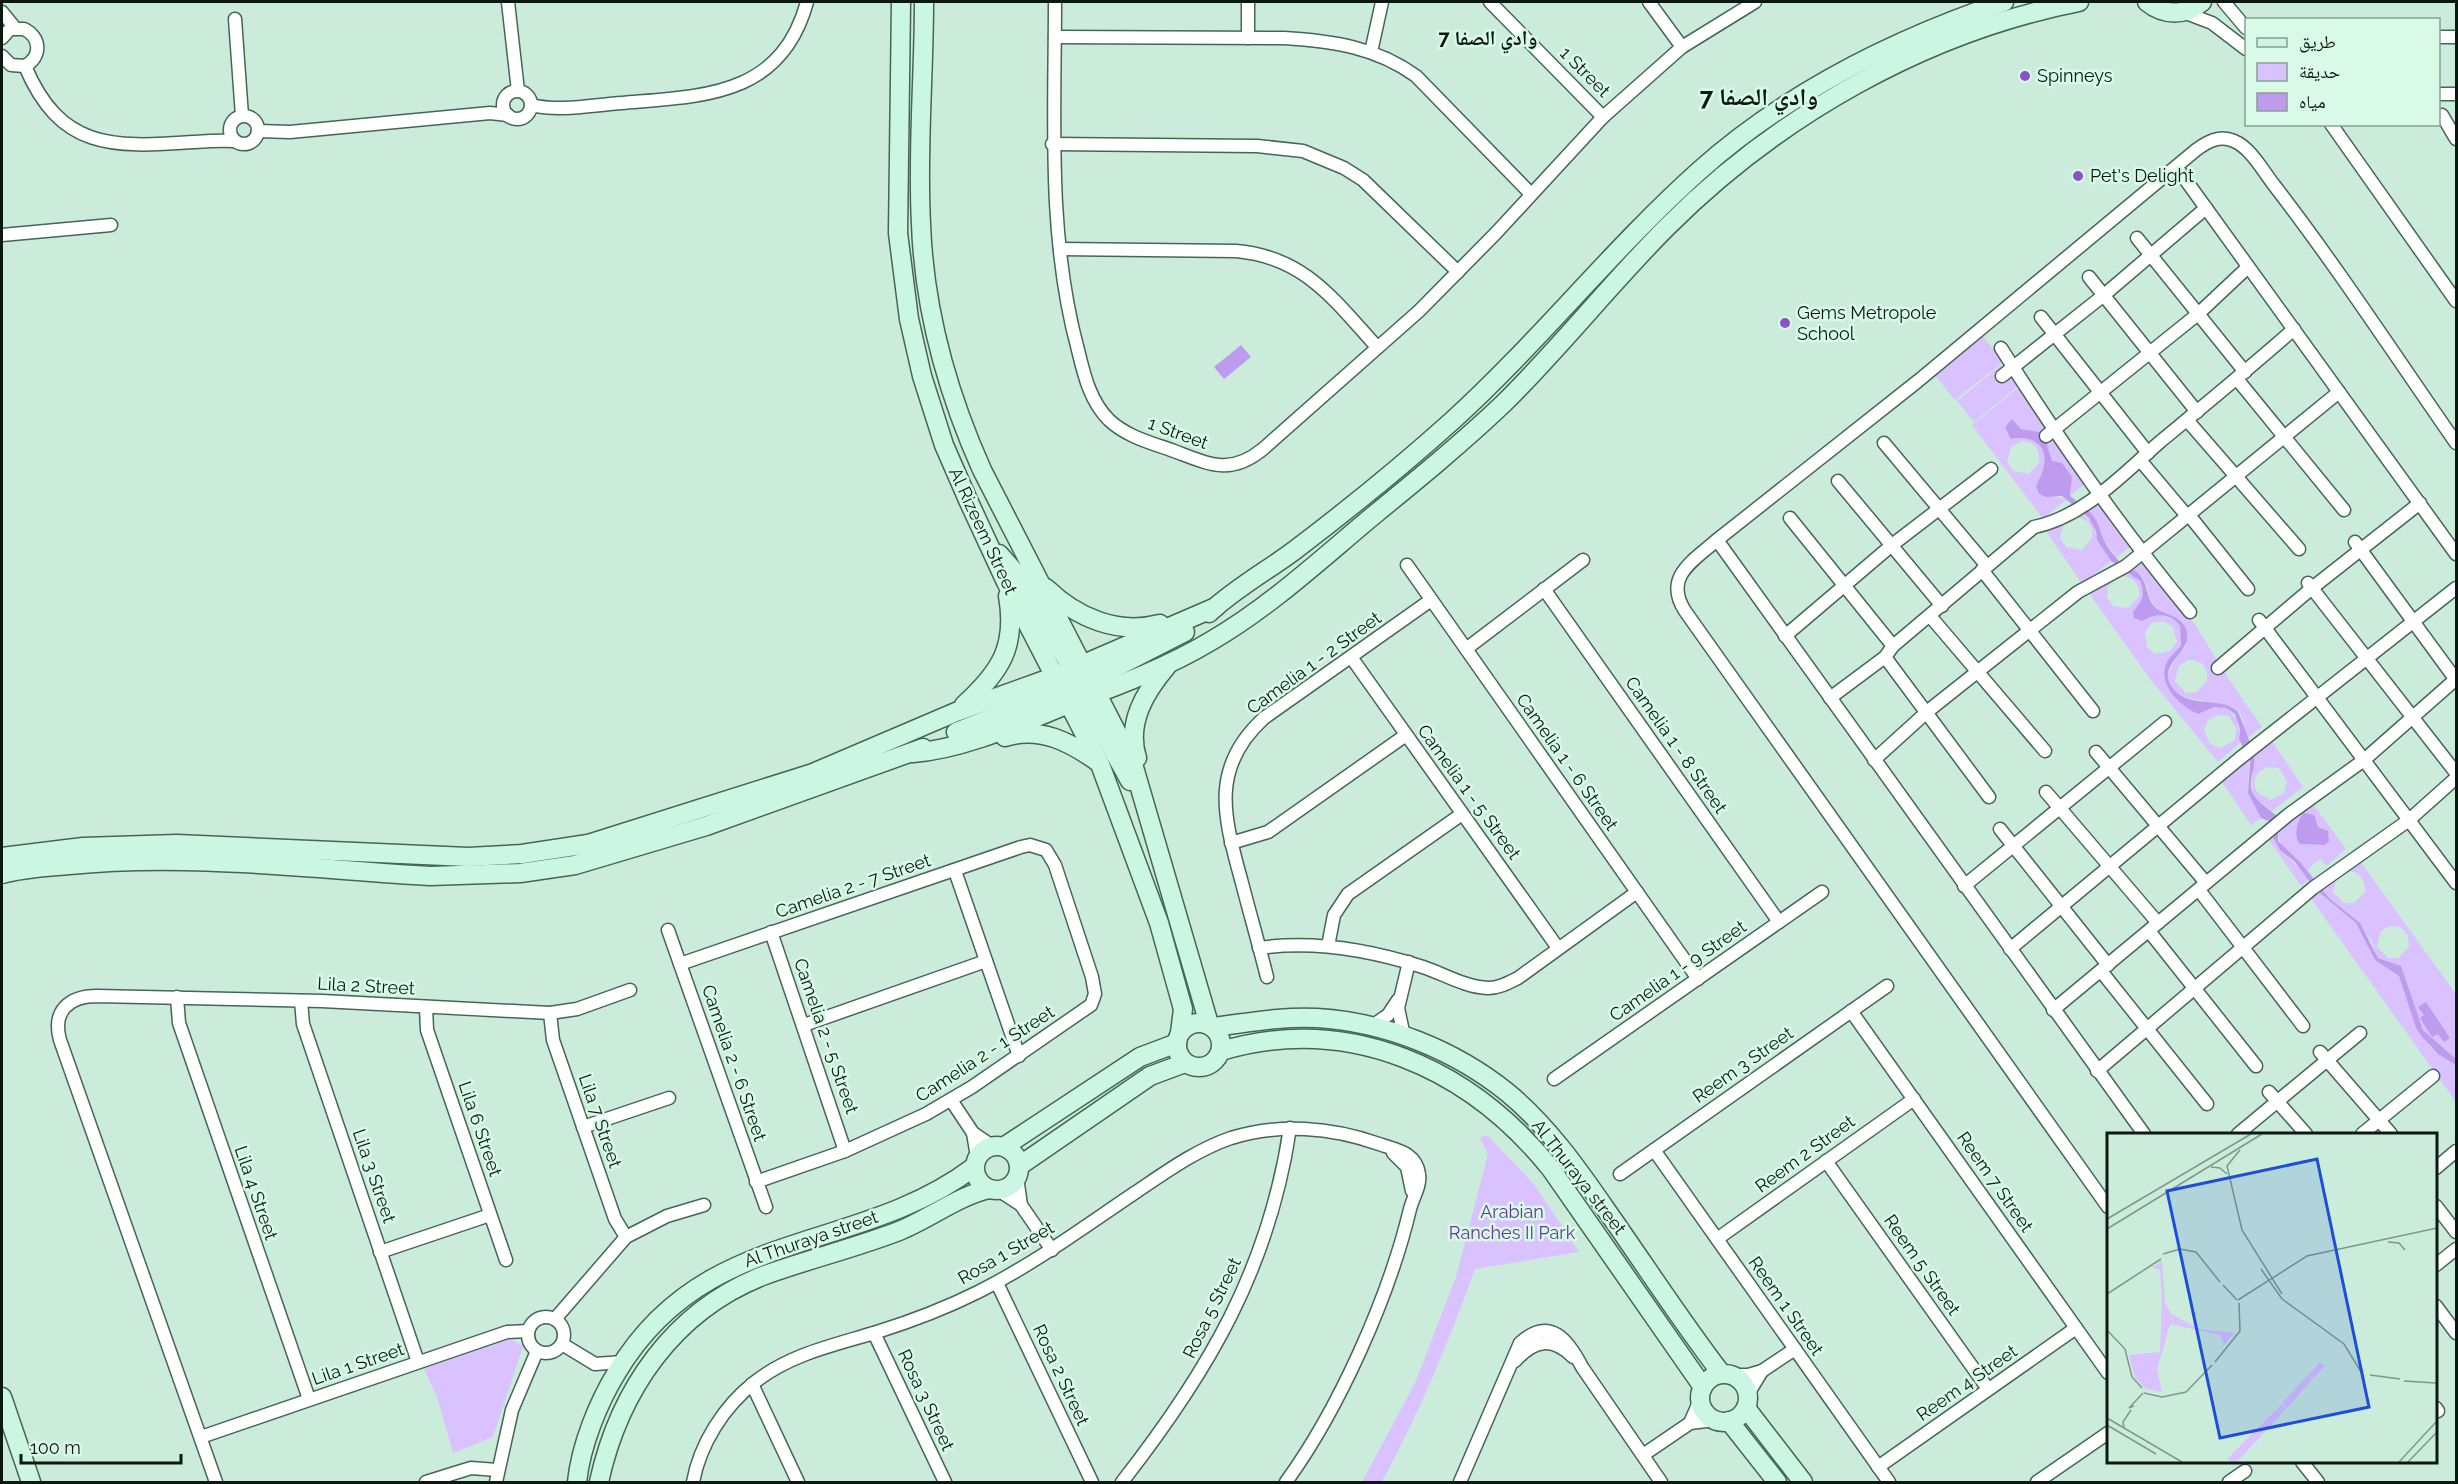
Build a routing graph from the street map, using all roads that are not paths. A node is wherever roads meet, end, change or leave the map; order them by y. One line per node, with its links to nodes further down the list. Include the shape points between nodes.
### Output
1 (508, 2): 31 (street)
2 (807, 2): 35 (street, via 780,55 748,80 723,91 559,108)
3 (901, 2): 90 (street, Al Rizeem Street, via 898,223 906,300 934,415)
4 (924, 2): 99 (street, Al Rizeem Street, via 921,225 933,322 968,438)
5 (1055, 2): 21 (street, 1 Street)
6 (1248, 2): 24 (street)
7 (1382, 2): 28 (street)
8 (1490, 2): 40 (street, 1 Street)
9 (1649, 2): 26 (street)
10 (1755, 2): 26 (street, 1 Street)
11 (2004, 2): 107 (street, via 1905,40 1750,129 1676,192 1514,362 1452,420 1356,502)
12 (2079, 2): 120 (street, via 1997,23 1926,51 1852,88 1780,132 1672,222 1505,401 1449,453 1284,591 1235,626)
13 (2147, 2): 17 (street, via 2163,11)
14 (2202, 2): 17 (street)
15 (2224, 2): 19 (street)
16 (2, 12): 20 (street)
17 (2182, 12): 27 (street, via 2212,23)
18 (235, 19): 39 (street)
19 (2245, 26)
20 (15, 28): 23 (street); 30 (street, via 29,31 37,42 36,56)
21 (1055, 37): 24 (street); 47 (street, 1 Street)
22 (2440, 37): 25 (street)
23 (2, 38)
24 (1248, 38): 28 (street, via 1319,41)
25 (2457, 38)
26 (1682, 47): 40 (street, 1 Street)
27 (2245, 48)
28 (1371, 51): 49 (street, via 1416,76)
29 (2, 59): 30 (street, via 15,67)
30 (25, 66): 45 (street, via 50,111 85,136 121,144)
31 (518, 91): 34 (street); 35 (street, via 526,94)
32 (2440, 94): 33 (street)
33 (2457, 94)
34 (504, 101): 36 (street); 37 (street)
35 (531, 105): 37 (street, via 523,117)
36 (484, 114): 37 (street); 43 (street, via 290,132)
37 (508, 115)
38 (2442, 115): 44 (street)
39 (242, 116): 42 (street); 43 (street, via 254,120)
40 (1604, 117): 49 (street, 1 Street)
41 (2329, 126): 60 (street)
42 (230, 128): 45 (street); 46 (street)
43 (258, 131): 46 (street, via 249,144)
44 (2457, 139)
45 (209, 141): 46 (street)
46 (234, 141)
47 (1052, 144): 54 (street, 1 Street); 57 (street, via 1257,146 1303,151 1364,180)
48 (2177, 168): 50 (street); 78 (street, via 2207,142 2220,138 2245,147); 89 (street)
49 (1532, 194): 57 (street, 1 Street)
50 (2206, 208): 55 (street); 56 (street)
51 (111, 225): 52 (street)
52 (2, 235)
53 (2137, 238): 55 (street)
54 (1060, 249): 65 (street, via 1236,251 1263,255 1293,266 1317,282); 65 (street, 1 Street, via 1070,320 1096,404 1124,431 1208,463 1231,466 1253,457)
55 (2151, 256): 59 (street); 61 (street)
56 (2248, 267): 61 (street); 63 (street)
57 (1458, 272): 65 (street, 1 Street)
58 (2089, 277): 59 (street)
59 (2104, 295): 64 (street); 67 (street)
60 (2457, 301)
61 (2198, 314): 67 (street); 70 (street)
62 (2041, 317): 64 (street)
63 (2294, 329): 70 (street); 71 (street)
64 (2054, 333): 68 (street); 72 (street)
65 (1377, 347)
66 (2001, 348): 68 (street)
67 (2151, 354): 72 (street); 73 (street)
68 (2013, 367): 69 (street); 75 (street)
69 (2002, 376)
70 (2241, 376): 73 (street); 76 (street)
71 (2339, 392): 76 (street); 84 (street)
72 (2100, 393): 75 (street); 79 (street)
73 (2197, 412): 74 (street)
74 (2187, 420): 79 (street); 81 (street)
75 (2050, 433): 83 (street)
76 (2284, 437): 81 (street); 86 (street)
77 (1884, 443): 85 (street)
78 (2457, 443)
79 (2144, 457): 83 (street); 87 (street)
80 (1991, 468): 85 (street)
81 (2236, 476): 87 (street); 93 (street)
82 (1838, 481): 91 (street)
83 (2098, 493): 94 (street); 98 (street, via 2061,519 2034,527)
84 (2420, 503): 92 (street); 95 (street)
85 (1938, 510): 91 (street); 98 (street)
86 (2344, 510)
87 (2188, 515): 94 (street); 105 (street)
88 (1790, 518): 102 (street)
89 (1717, 540): 114 (street); 232 (street, via 1681,572 1676,585 1677,599)
90 (988, 545): 100 (street, Al Rizeem Street); 124 (street, via 1014,571)
91 (1892, 545): 102 (street); 108 (street)
92 (2358, 545): 101 (street); 111 (street)
93 (2299, 549)
94 (2142, 553): 109 (street); 113 (street, via 2078,592)
95 (2457, 554)
96 (1583, 560): 104 (street)
97 (1407, 565): 106 (street, Camelia 1 - 6 Street)
98 (1984, 568): 108 (street); 113 (street)
99 (1037, 580): 107 (street, via 1074,610 1112,625 1154,625); 124 (street, Al Rizeem Street)
100 (1006, 582): 124 (street, Al Rizeem Street); 129 (street, via 1011,620 1005,656 990,680)
101 (2310, 585): 112 (street); 119 (street)
102 (1845, 586): 114 (street); 115 (street)
103 (2457, 588): 111 (street)
104 (1544, 589): 116 (street); 162 (street, Camelia 1 - 8 Street)
105 (2248, 589)
106 (1431, 600): 116 (street, Camelia 1 - 6 Street); 117 (street, Camelia 1 - 2 Street)
107 (1216, 606): 124 (street, via 1184,632)
108 (1942, 606): 110 (street)
109 (2190, 612)
110 (1930, 616): 115 (street); 122 (street)
111 (2414, 622): 119 (street); 123 (street)
112 (2262, 624): 121 (street); 125 (street)
113 (2030, 633): 122 (street); 128 (street)
114 (1785, 636): 126 (street)
115 (1893, 646): 118 (street)
116 (1466, 649): 158 (street, Camelia 1 - 6 Street)
117 (1352, 657): 132 (street, Camelia 1 - 5 Street); 150 (street, Camelia 1 - 2 Street, via 1264,718 1241,747 1229,776 1224,806)
118 (1884, 657): 126 (street); 127 (street)
119 (2367, 658): 125 (street); 130 (street)
120 (1170, 663): 124 (street); 142 (street, via 1148,692 1134,725)
121 (2218, 668)
122 (1980, 672): 127 (street); 133 (street)
123 (2456, 680): 130 (street)
124 (1078, 684): 129 (street); 135 (street); 138 (street, Al Rizeem Street); 142 (street, via 1125,775)
125 (2317, 697): 137 (street); 148 (street)
126 (1830, 698): 136 (street)
127 (1928, 711): 136 (street); 144 (street)
128 (2093, 711)
129 (956, 712): 152 (street, via 793,780 599,841 548,851 441,857 146,844 83,847)
130 (2412, 717): 137 (street); 140 (street)
131 (2165, 722): 139 (street)
132 (1406, 735): 146 (street, Camelia 1 - 5 Street); 150 (street, via 1268,832)
133 (2045, 751)
134 (2096, 752): 139 (street)
135 (914, 753): 138 (street, via 946,756 1008,735 1030,733 1071,744); 152 (street, via 706,826 575,865 520,873 430,876 164,861)
136 (1874, 760): 156 (street)
137 (2364, 760): 147 (street); 157 (street)
138 (1100, 764): 163 (street, Al Rizeem Street)
139 (2110, 769): 145 (street); 148 (street)
140 (2457, 773)
141 (2457, 778): 147 (street)
142 (1143, 792): 161 (street)
143 (2046, 792): 145 (street)
144 (1989, 797)
145 (2060, 809): 151 (street); 153 (street)
146 (1462, 814): 167 (street, via 1348,894 1334,915); 169 (street, Camelia 1 - 5 Street)
147 (2409, 820): 155 (street); 170 (street, via 2316,886)
148 (2158, 826): 153 (street); 157 (street)
149 (2000, 829): 151 (street)
150 (1231, 843): 168 (street, Camelia 1 - 2 Street)
151 (2015, 847): 156 (street); 160 (street)
152 (5, 866)
153 (2110, 866): 160 (street); 164 (street)
154 (955, 871): 166 (street, Camelia 2 - 7 Street); 174 (street); 185 (street, Camelia 2 - 7 Street, via 1021,847 1038,846 1046,850 1055,865 1092,977)
155 (2457, 884)
156 (1964, 886): 171 (street)
157 (2202, 886): 164 (street); 170 (street)
158 (1637, 892): 169 (street); 179 (street, Camelia 1 - 6 Street)
159 (1822, 892): 162 (street, Camelia 1 - 9 Street)
160 (2061, 907): 171 (street); 177 (street)
161 (1178, 918): 163 (street); 172 (street)
162 (1779, 922): 179 (street, Camelia 1 - 9 Street)
163 (1160, 923): 173 (street, Al Rizeem Street)
164 (2153, 927): 177 (street); 181 (street)
165 (668, 930): 176 (street, Camelia 2 - 6 Street)
166 (771, 932): 176 (street, Camelia 2 - 7 Street); 191 (street, Camelia 2 - 5 Street)
167 (1328, 946): 168 (street); 175 (street)
168 (1259, 948): 178 (street, Camelia 1 - 2 Street)
169 (1558, 948): 175 (street, via 1518,978 1491,988 1476,987)
170 (2243, 948): 181 (street); 194 (street)
171 (2010, 949): 188 (street)
172 (1187, 952): 173 (street); 192 (street)
173 (1168, 957): 198 (street, Al Rizeem Street, via 1184,1016)
174 (986, 961): 191 (street); 200 (street)
175 (1409, 962): 184 (street)
176 (680, 964): 230 (street, Camelia 2 - 6 Street)
177 (2104, 968): 188 (street); 195 (street)
178 (1267, 976)
179 (1698, 979): 206 (street, Camelia 1 - 9 Street)
180 (1887, 986): 189 (street, Reem 3 Street)
181 (2194, 989): 195 (street); 203 (street)
182 (630, 990): 190 (street, Lila 2 Street, via 577,1009)
183 (177, 997): 186 (street, Lila 2 Street); 267 (street, Lila 4 Street, via 179,1023); 272 (street, Lila 2 Street, via 80,996 62,1010 57,1024)
184 (1399, 999): 193 (street, via 1388,1015); 197 (street)
185 (1094, 1000): 200 (street, Camelia 2 - 1 Street, via 1086,1010)
186 (301, 1001): 187 (street, Lila 2 Street); 243 (street, Lila 3 Street, via 303,1023)
187 (426, 1007): 190 (street, Lila 2 Street); 237 (street, Lila 6 Street, via 425,1024)
188 (2054, 1010): 204 (street)
189 (1851, 1011): 209 (street, Reem 7 Street); 222 (street, Reem 3 Street)
190 (550, 1013): 213 (street, Lila 7 Street, via 552,1035)
191 (804, 1025): 223 (street, Camelia 2 - 5 Street)
192 (1211, 1026): 193 (street, Al Thuraya street, via 1316,1018); 198 (street, via 1193,1023); 199 (street, via 1220,1035)
193 (1372, 1026): 197 (street, Al Thuraya street)
194 (2303, 1026)
195 (2147, 1029): 204 (street); 211 (street)
196 (2360, 1033): 201 (street)
197 (1404, 1036): 261 (street, Al Thuraya street, via 1430,1046 1509,1093 1564,1152)
198 (1179, 1038): 202 (street, via 1178,1054); 221 (street, via 1140,1057)
199 (1221, 1051): 202 (street, via 1206,1066 1195,1067); 265 (street, Al Thuraya street, via 1278,1040 1339,1041 1377,1049 1437,1072 1487,1102 1551,1169)
200 (1019, 1056): 210 (street, Camelia 2 - 1 Street)
201 (2323, 1057): 207 (street); 212 (street)
202 (1185, 1062): 228 (street, via 1150,1076)
203 (2256, 1066)
204 (2097, 1071): 216 (street)
205 (2433, 1076): 212 (street)
206 (1554, 1079)
207 (2273, 1097): 217 (street); 218 (street)
208 (669, 1098): 213 (street)
209 (1914, 1099): 225 (street, Reem 2 Street); 249 (street, Reem 7 Street)
210 (951, 1100): 215 (street); 223 (street, Camelia 2 - 1 Street)
211 (2207, 1104)
212 (2379, 1120): 219 (street); 220 (street)
213 (583, 1127): 239 (street, Lila 7 Street, via 615,1219)
214 (1290, 1128): 242 (street, Rosa 1 Street, via 1257,1132 1201,1150); 287 (street, Rosa 5 Street, via 1283,1179 1239,1299 1191,1390); 288 (street, Rosa 1 Street, via 1342,1133 1382,1145 1407,1167 1412,1203 1390,1274 1361,1346 1323,1424)
215 (973, 1133): 221 (street); 226 (street)
216 (2143, 1133)
217 (2239, 1133)
218 (2305, 1133)
219 (2363, 1133)
220 (2390, 1133)
221 (998, 1146): 226 (street); 228 (street, via 1016,1156)
222 (1654, 1150): 229 (street, Reem 3 Street); 240 (street, Reem 1 Street)
223 (845, 1151): 230 (street, Camelia 2 - 1 Street)
224 (2457, 1151): 227 (street)
225 (1826, 1161): 240 (street, Reem 2 Street); 264 (street, Reem 5 Street)
226 (976, 1162): 231 (street, via 979,1180); 257 (street, Al Thuraya street, via 954,1181 893,1210 755,1256 710,1279 666,1311)
227 (2437, 1167)
228 (1018, 1172): 231 (street, via 1007,1188); 234 (street)
229 (1620, 1174)
230 (756, 1182): 236 (street, Camelia 2 - 6 Street)
231 (994, 1189): 234 (street); 282 (street, Al Thuraya street, via 900,1231 764,1276 698,1313 662,1347 630,1393)
232 (2107, 1203)
233 (704, 1205): 239 (street, via 667,1216)
234 (1021, 1205): 242 (street)
235 (2437, 1207): 238 (street)
236 (766, 1208)
237 (490, 1215): 243 (street); 244 (street, Lila 6 Street)
238 (2457, 1232)
239 (627, 1237): 248 (street)
240 (1717, 1239): 254 (street, Reem 1 Street)
241 (2457, 1249): 245 (street)
242 (1052, 1250): 246 (street, Rosa 1 Street)
243 (381, 1252): 256 (street, Lila 3 Street)
244 (506, 1260)
245 (2437, 1264)
246 (997, 1283): 251 (street, Rosa 1 Street, via 937,1311); 286 (street, Rosa 2 Street)
247 (2437, 1307): 252 (street)
248 (555, 1319): 250 (street, via 542,1317); 253 (street, via 563,1327)
249 (2076, 1328): 259 (street, Reem 7 Street); 264 (street, Reem 4 Street)
250 (528, 1331): 255 (street, via 529,1343); 256 (street, Lila 1 Street, via 507,1332)
251 (874, 1333): 262 (street, Rosa 1 Street, via 800,1357); 285 (street, Rosa 3 Street)
252 (2457, 1333)
253 (562, 1344): 255 (street, via 554,1352); 258 (street)
254 (1794, 1349): 260 (street); 275 (street, Reem 1 Street)
255 (537, 1351): 277 (street, via 512,1410)
256 (418, 1362): 267 (street, Lila 1 Street)
257 (623, 1362): 258 (street); 263 (street, Al Thuraya street)
258 (595, 1364): 263 (street)
259 (2107, 1370)
260 (1762, 1371): 261 (street, via 1748,1376); 268 (street)
261 (1727, 1374): 265 (street, via 1714,1376); 268 (street, via 1740,1380)
262 (752, 1384): 283 (street, Rosa 1 Street, via 723,1414 703,1448); 284 (street)
263 (607, 1389): 281 (street, Al Thuraya street)
264 (1988, 1389): 275 (street, Reem 4 Street)
265 (1702, 1393): 269 (street, via 1705,1412); 270 (street)
266 (2, 1396): 278 (street)
267 (309, 1399): 272 (street, Lila 1 Street)
268 (1747, 1401): 269 (street, via 1736,1419); 292 (street)
269 (1721, 1420): 270 (street); 291 (street)
270 (1690, 1423): 273 (street)
271 (2107, 1434): 294 (street)
272 (201, 1437): 279 (street, Lila 2 Street)
273 (1642, 1455): 289 (street, via 1582,1367 1556,1344 1544,1342 1533,1345 1509,1368); 290 (street)
274 (2304, 1463): 296 (street)
275 (1878, 1467): 293 (street, Reem 1 Street)
276 (2245, 1471): 295 (street)
277 (496, 1476): 280 (street, via 480,1466)
278 (31, 1482)
279 (216, 1482)
280 (426, 1482)
281 (577, 1482)
282 (599, 1482)
283 (693, 1482)
284 (798, 1482)
285 (945, 1482)
286 (1092, 1482)
287 (1122, 1482)
288 (1286, 1482)
289 (1460, 1482)
290 (1661, 1482)
291 (1777, 1482)
292 (1803, 1482)
293 (1889, 1482)
294 (2037, 1482)
295 (2229, 1482)
296 (2318, 1482)

